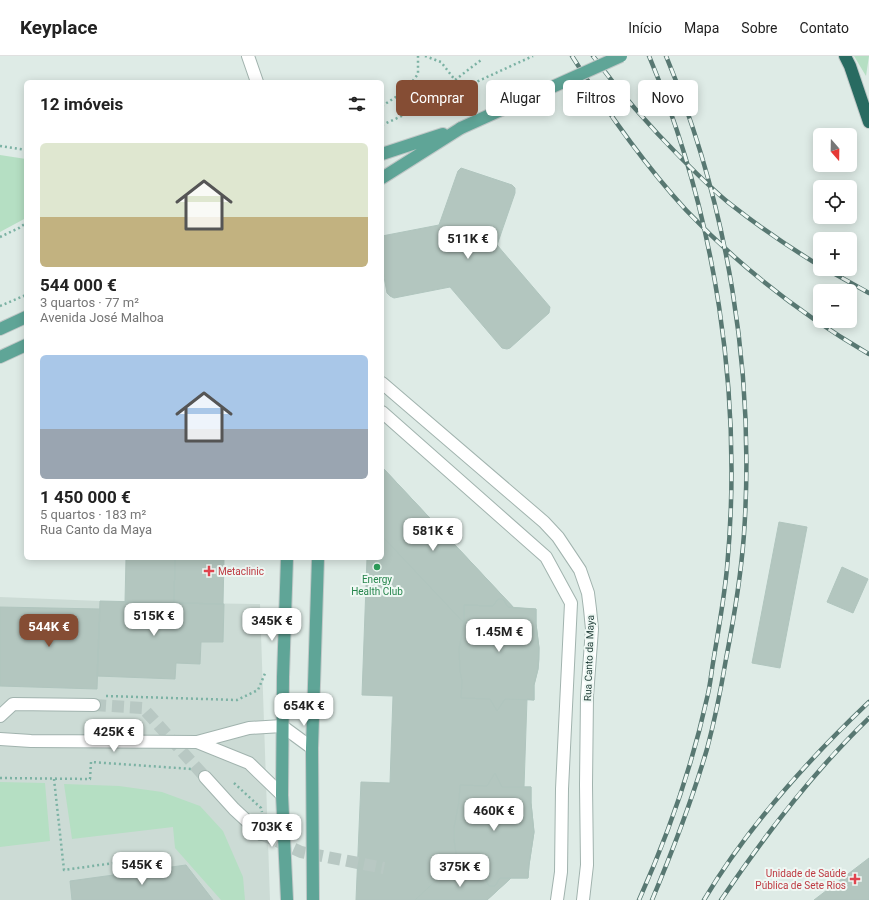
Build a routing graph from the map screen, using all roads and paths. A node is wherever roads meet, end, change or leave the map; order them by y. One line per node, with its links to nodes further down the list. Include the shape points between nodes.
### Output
1 (248, 56): 8 (street)
2 (418, 56): 9 (path, via 418,74 406,91)
3 (425, 56): 7 (path, via 441,62 455,80)
4 (533, 56): 11 (path)
5 (621, 56): 12 (main road, bridge)
6 (845, 56): 10 (highway)
7 (481, 60)
8 (256, 80)
9 (384, 105)
10 (869, 122)
11 (384, 124)
12 (461, 128): 15 (main road); 16 (main road)
13 (0, 146): 14 (path)
14 (24, 150)
15 (384, 153)
16 (384, 177)
17 (24, 224): 18 (path)
18 (0, 237)
19 (24, 295): 20 (path)
20 (0, 306)
21 (24, 318): 22 (main road)
22 (0, 328)
23 (24, 346): 24 (main road)
24 (0, 357)
25 (384, 385): 46 (street, Rua Canto da Maya, via 544,522 558,536 580,570 588,593 592,629 586,778 587,865)
26 (384, 414): 45 (street, Rua Canto da Maya, via 546,557 571,603 562,789 561,872)
27 (287, 560): 32 (main road)
28 (318, 560): 35 (main road)
29 (267, 668): 30 (path, via 258,690 237,700)
30 (98, 701): 31 (street, via 13,704)
31 (0, 716)
32 (282, 726): 34 (street, via 249,728); 35 (street); 40 (main road)
33 (0, 740): 34 (street)
34 (198, 742): 40 (street, via 249,763)
35 (312, 748): 44 (main road)
36 (91, 770): 39 (path, via 90,779)
37 (205, 777): 41 (street)
38 (0, 778): 39 (path)
39 (54, 778): 42 (path, via 64,870)
40 (282, 796): 43 (main road)
41 (261, 834)
42 (121, 862)
43 (287, 900)
44 (313, 900)
45 (557, 900)
46 (583, 900)

